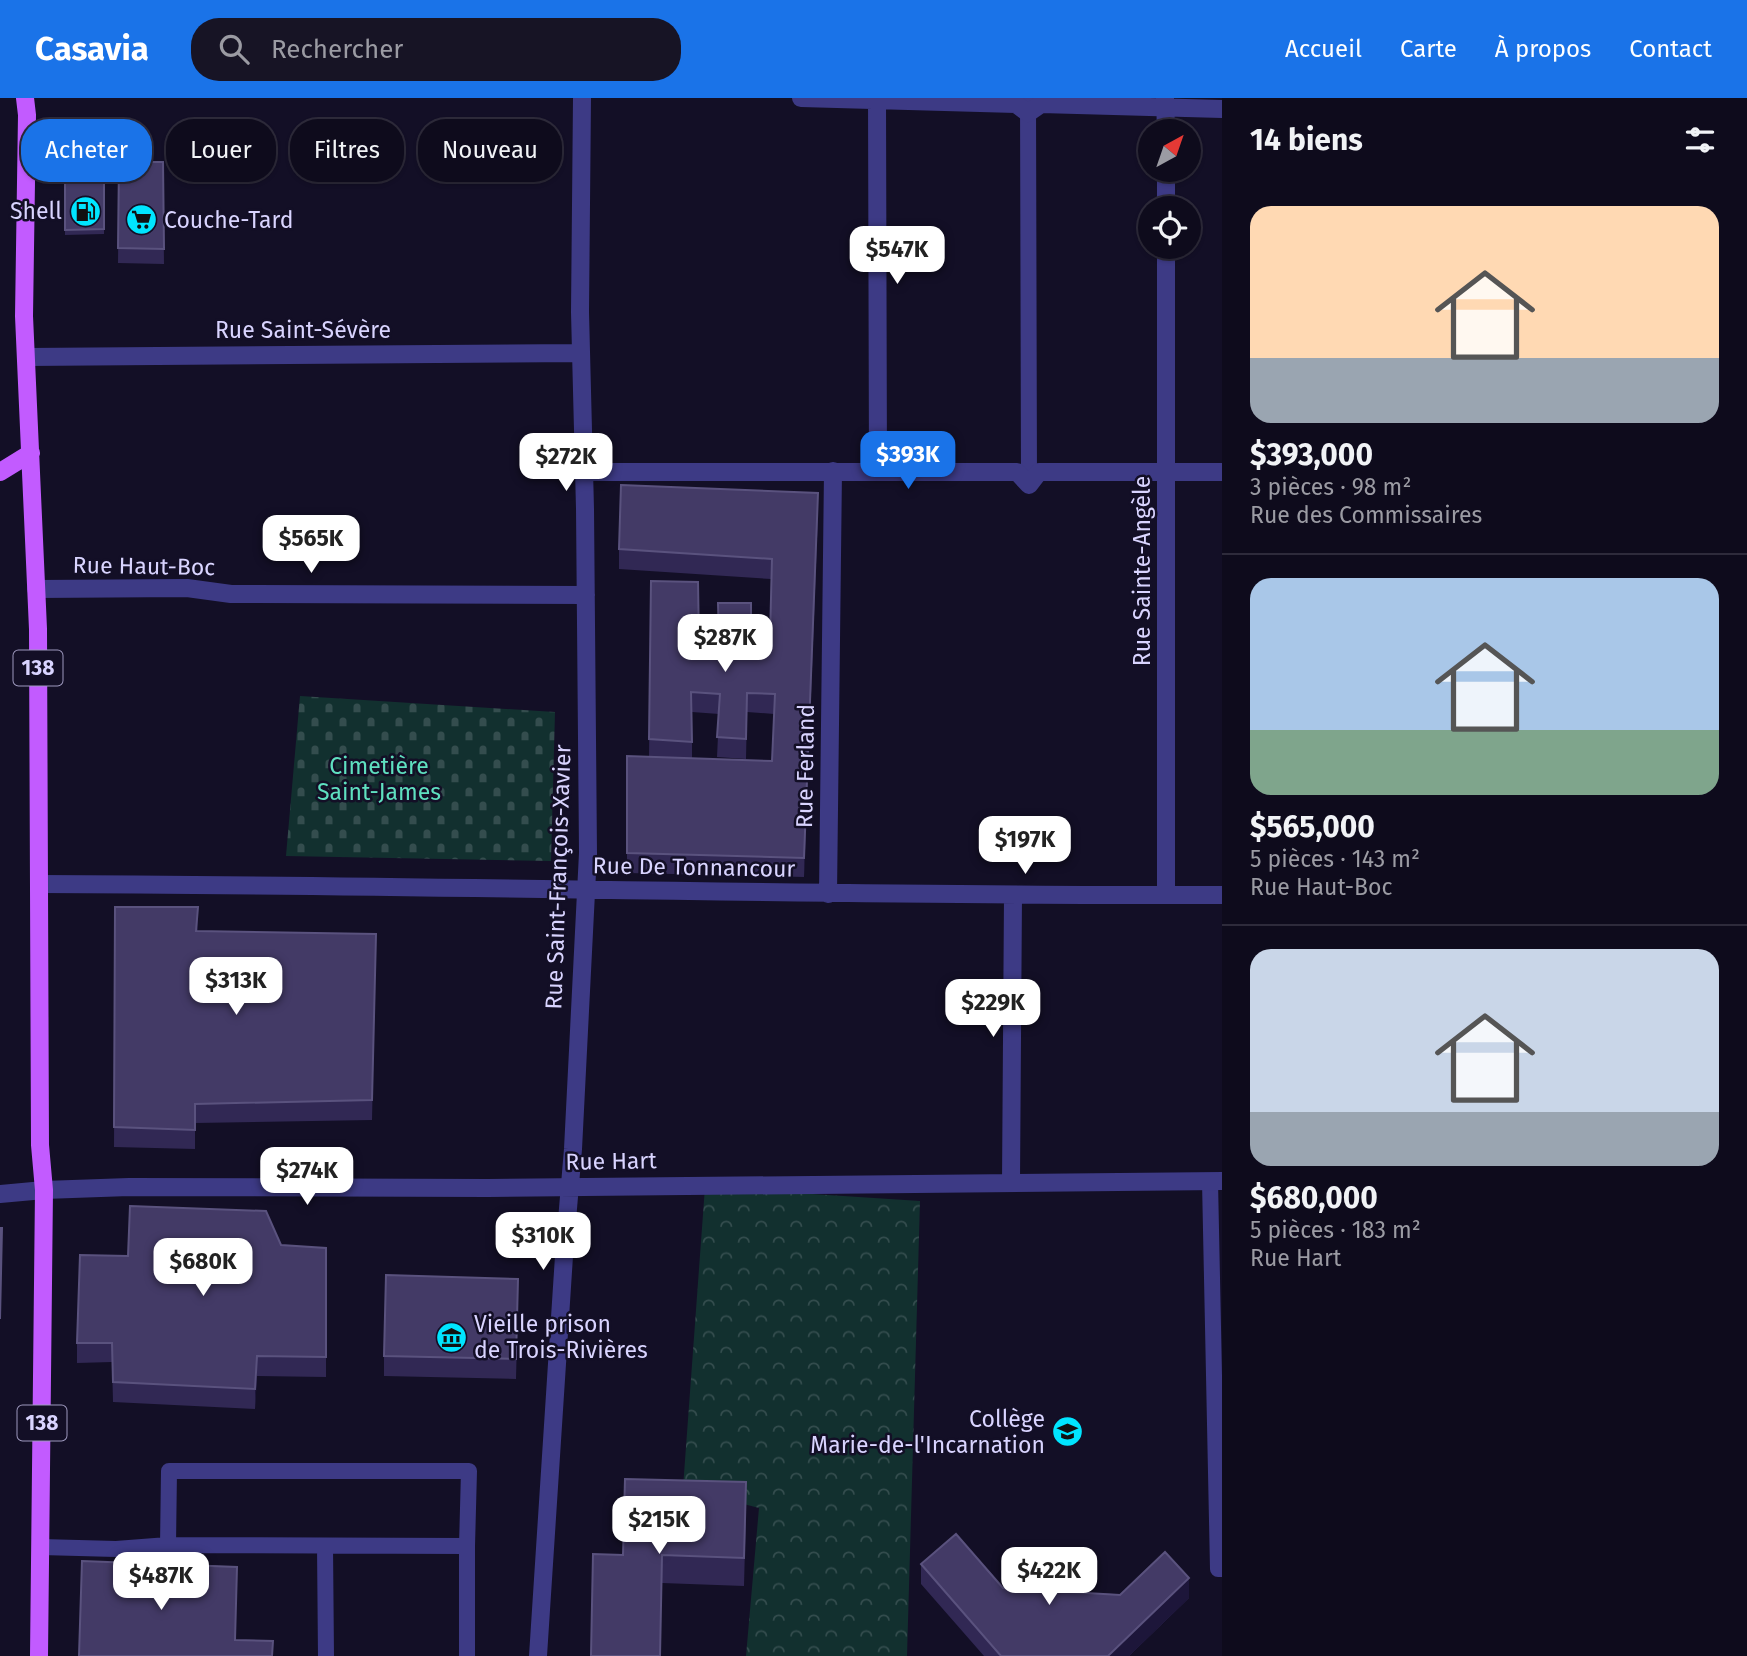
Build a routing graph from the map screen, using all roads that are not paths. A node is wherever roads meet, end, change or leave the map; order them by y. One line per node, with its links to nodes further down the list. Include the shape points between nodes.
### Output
1 (25, 98): 10 (main road, 138)
2 (582, 98): 9 (street, Rue Saint-François-Xavier)
3 (801, 98): 4 (street)
4 (877, 99): 6 (street); 15 (street)
5 (1165, 103): 6 (street); 7 (street)
6 (1028, 105): 18 (lane)
7 (1222, 109)
8 (1166, 259): 16 (street, Rue Sainte-Angèle)
9 (581, 353): 10 (street, Rue Saint-Sévère); 14 (street, Rue Saint-François-Xavier)
10 (26, 357): 11 (main road, 138)
11 (31, 453): 13 (main road); 19 (main road, 138)
12 (833, 471): 14 (street); 15 (street); 23 (street, Rue Ferland)
13 (0, 472)
14 (584, 472): 20 (street, Rue Saint-François-Xavier)
15 (877, 472): 18 (street, via 1017,472)
16 (1167, 472): 17 (street); 18 (street, via 1039,472); 25 (street, Rue Sainte-Angèle)
17 (1222, 472)
18 (1029, 485)
19 (36, 589): 20 (street, Rue Haut-Boc); 21 (main road, 138)
20 (586, 595): 22 (street, Rue Saint-François-Xavier)
21 (39, 884): 22 (street, Rue De Tonnancour); 30 (main road, 138)
22 (585, 891): 23 (street, Rue De Tonnancour); 29 (street, Rue Saint-François-Xavier)
23 (828, 894): 24 (street, Rue De Tonnancour)
24 (1013, 895): 25 (street, Rue De Tonnancour); 28 (street)
25 (1166, 895): 26 (street, Rue De Tonnancour)
26 (1222, 895)
27 (1216, 1181): 28 (street, Rue Hart); 36 (lane, via 1218,1569)
28 (1011, 1182): 29 (street, Rue Hart)
29 (570, 1186): 30 (street, Rue Hart); 40 (street, Rue Saint-François-Xavier)
30 (44, 1190): 31 (street, Rue Hart); 35 (main road, 138)
31 (0, 1194)
32 (168, 1545): 33 (lane); 34 (lane, via 169,1471 469,1471); 35 (lane)
33 (325, 1546): 34 (lane); 38 (lane)
34 (467, 1546): 39 (lane)
35 (41, 1547): 37 (main road, 138)
36 (1222, 1569)
37 (39, 1656)
38 (326, 1656)
39 (467, 1656)
40 (538, 1656)

